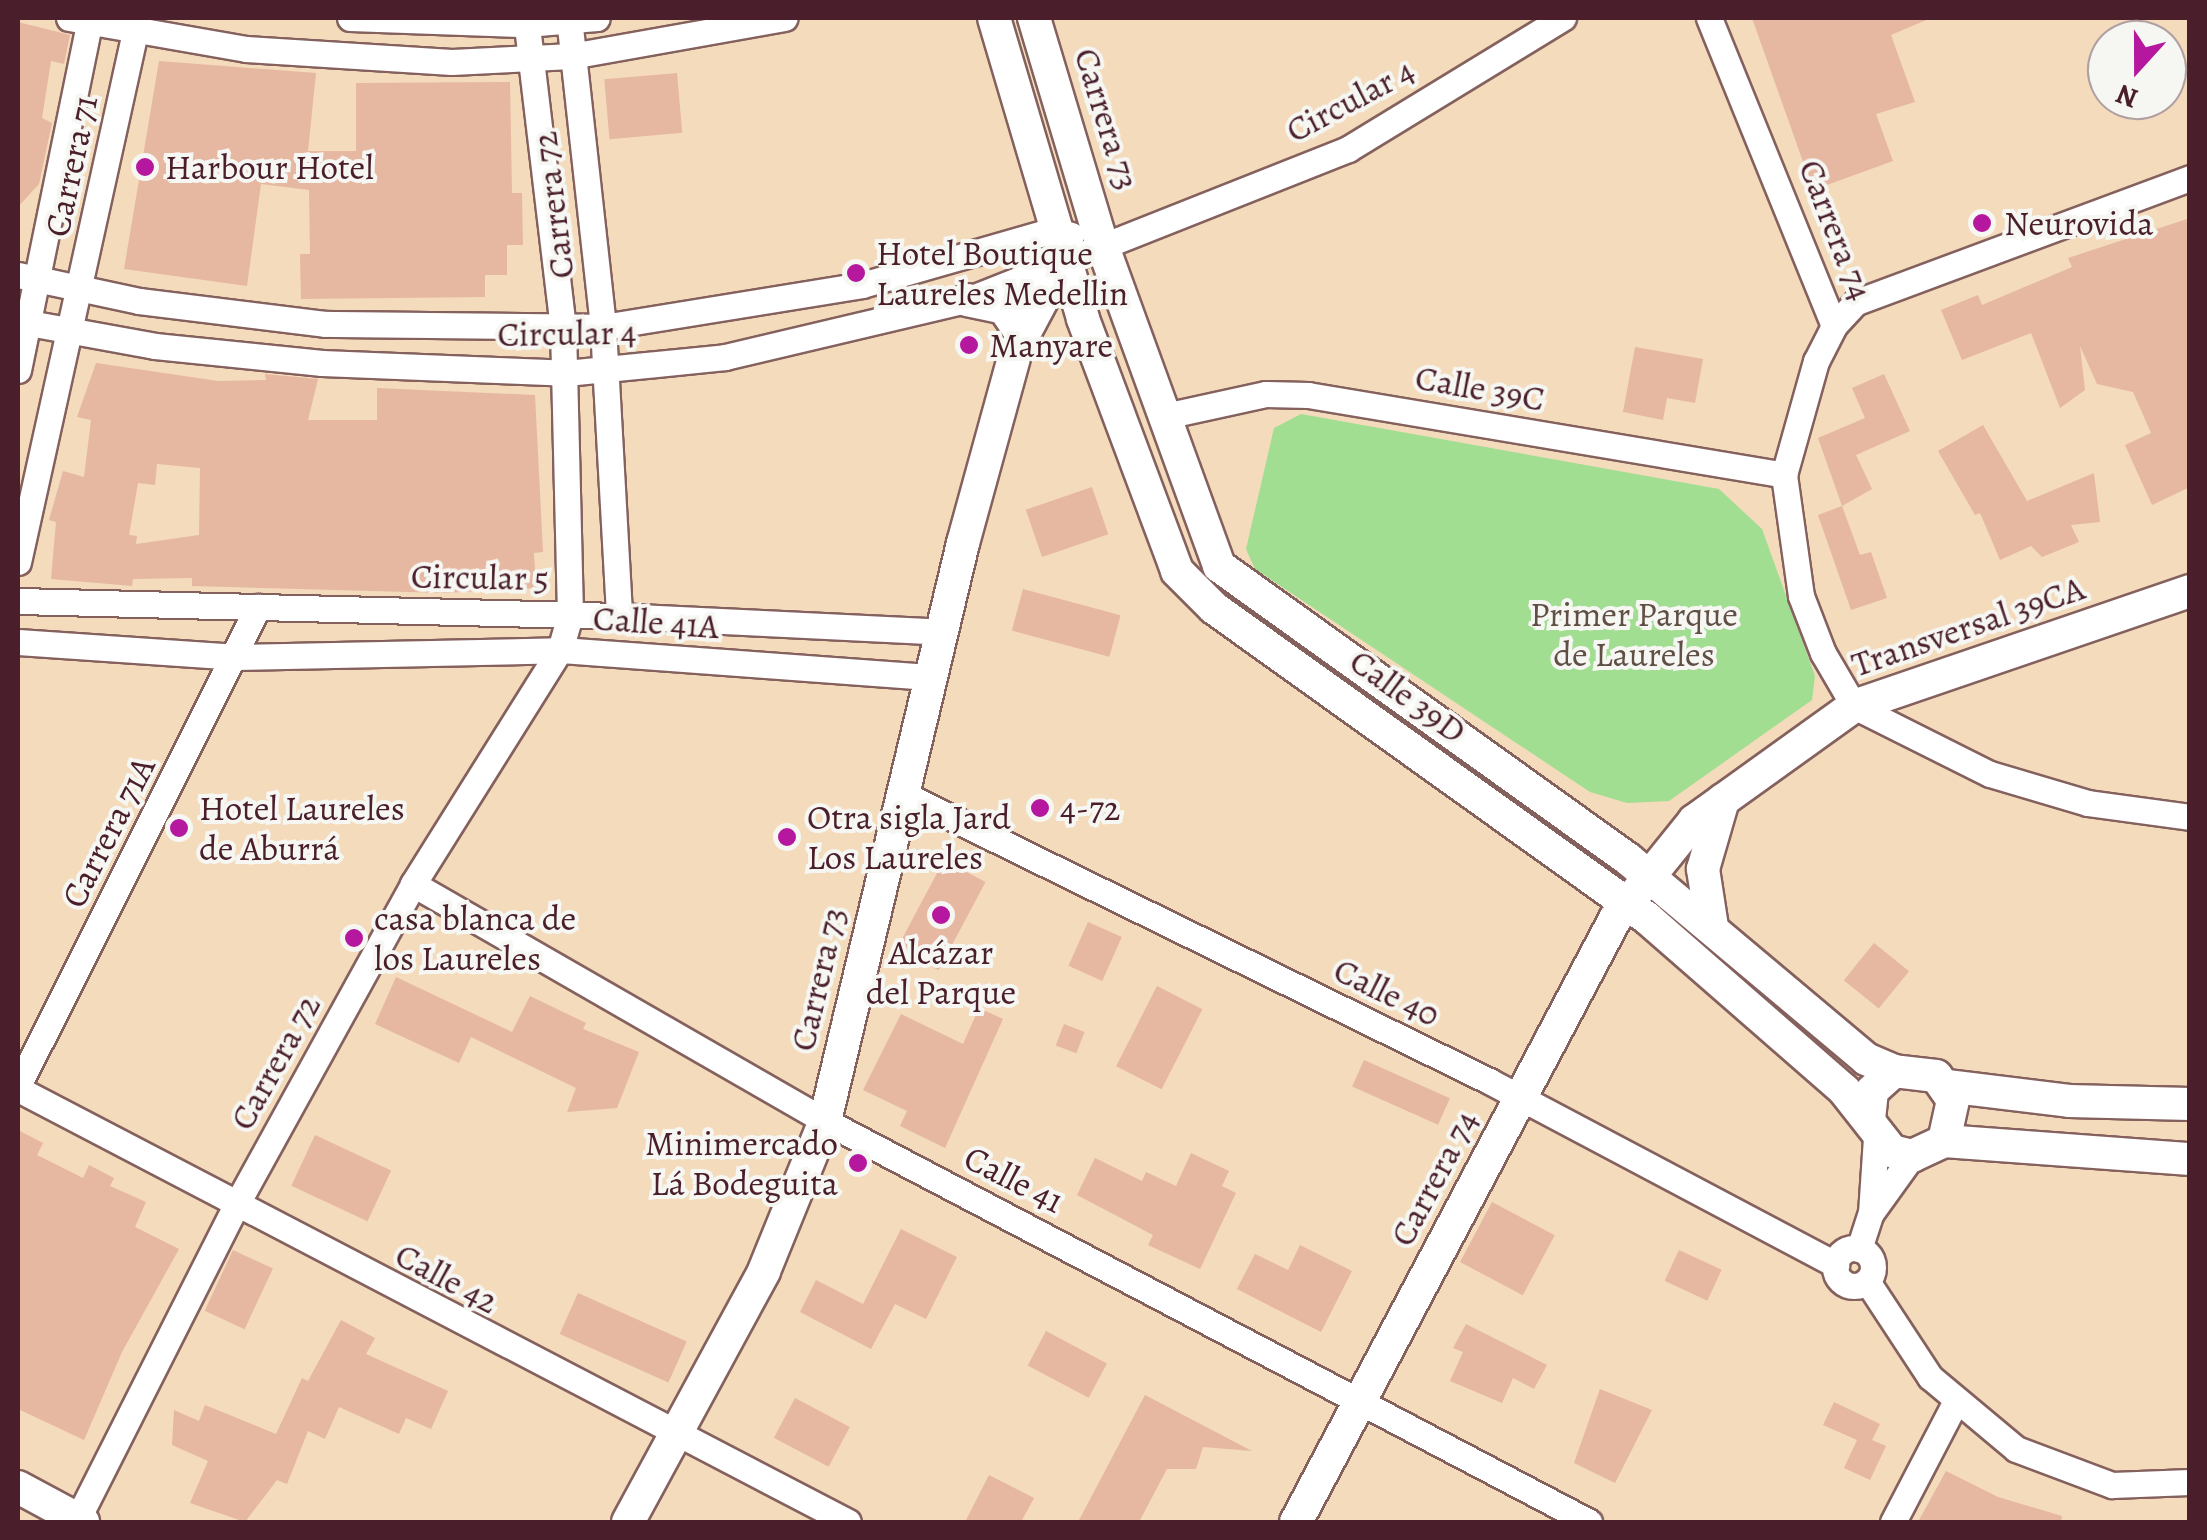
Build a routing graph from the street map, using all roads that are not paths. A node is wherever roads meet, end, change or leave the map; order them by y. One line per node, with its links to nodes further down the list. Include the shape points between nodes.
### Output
1 (350, 18): 10 (street)
2 (596, 18): 9 (street)
3 (785, 18): 12 (street)
4 (994, 18): 15 (street)
5 (1034, 18): 16 (street, Carrera 73)
6 (1564, 18): 16 (street, Circular 4, via 1348,150)
7 (1709, 18): 22 (street, Carrera 74)
8 (83, 19): 11 (street); 17 (street, Carrera 71)
9 (569, 20): 10 (street); 12 (street, Carrera 72)
10 (526, 21): 13 (street, Carrera 72)
11 (137, 25): 13 (street, via 349,59); 18 (street, Carrera 71)
12 (571, 56): 13 (street); 23 (street, Carrera 72)
13 (528, 59): 24 (street, Carrera 72)
14 (2190, 178): 22 (street, via 1877,292)
15 (1060, 243): 16 (street, Circular 4); 19 (street, Circular 4); 23 (street, Circular 4); 26 (street, Carrera 73); 50 (street, Calle 39D, via 1177,571 1214,608)
16 (1102, 244): 31 (street, Calle 39D)
17 (27, 277): 18 (street, Circular 4); 20 (street, Carrera 71)
18 (80, 289): 21 (street, Circular 4); 25 (street, Carrera 71)
19 (967, 300): 26 (street, via 1004,308); 29 (street, Circular 4, via 725,357)
20 (22, 322): 25 (street, Circular 4); 28 (street, Carrera 71)
21 (325, 324): 24 (street, Circular 4); 27 (street)
22 (1834, 326): 32 (street, Carrera 74, via 1802,398)
23 (604, 327): 24 (street, Circular 4); 29 (street, Carrera 72)
24 (563, 328): 30 (street, Carrera 72)
25 (73, 332): 27 (street, Circular 4); 33 (street, Carrera 71)
26 (1021, 333): 39 (street, Carrera 73)
27 (322, 364): 30 (street, Circular 4)
28 (18, 370)
29 (606, 371): 30 (street, Circular 4); 38 (street, Carrera 72)
30 (566, 372): 37 (street, Carrera 72)
31 (1165, 416): 32 (street, Calle 39C, via 1266,394 1308,395); 48 (street, Calle 39D, via 1219,566)
32 (1784, 475): 44 (street, via 1801,596)
33 (18, 562)
34 (2190, 592): 44 (street, Transversal 39CA)
35 (18, 601): 36 (street, Circular 5)
36 (258, 607): 37 (street, Circular 5); 42 (street, Carrera 71A)
37 (570, 614): 38 (street, Circular 5); 41 (street, Carrera 72)
38 (619, 616): 39 (street, Circular 5); 41 (street, Carrera 72)
39 (941, 632): 43 (street, Carrera 73)
40 (18, 642): 42 (street, Calle 41A)
41 (560, 650): 42 (street, Calle 41A); 43 (street, Calle 41A); 49 (street, Carrera 72)
42 (237, 657): 54 (street, Carrera 71A)
43 (930, 677): 46 (street, Carrera 73)
44 (1854, 706): 45 (street, Transversal 39CA); 47 (street, via 1990,774 2088,803)
45 (1727, 793): 48 (street, Transversal 39CA); 51 (street, via 1710,830 1703,869)
46 (903, 794): 55 (street, Calle 40); 57 (street, Carrera 73)
47 (2190, 818)
48 (1648, 874): 50 (street, Carrera 74); 51 (street, Calle 39D)
49 (414, 884): 57 (street, Calle 41); 62 (street, Carrera 72)
50 (1626, 902): 55 (street, Carrera 74); 58 (street, Calle 39D, via 1844,1090)
51 (1712, 926): 52 (street, Calle 39D, via 1866,1059)
52 (1894, 1071): 53 (street, via 1923,1070); 58 (street, via 1872,1091)
53 (1947, 1086): 56 (street, via 2069,1102); 59 (street, via 1955,1114)
54 (18, 1088): 62 (street, Calle 42)
55 (1521, 1098): 65 (street, Calle 40); 67 (street, Carrera 74)
56 (2190, 1104)
57 (825, 1121): 67 (street, Calle 41); 69 (street, Carrera 73, via 764,1272)
58 (1872, 1129): 60 (street); 63 (street)
59 (1944, 1141): 60 (street); 61 (street)
60 (1912, 1156): 63 (street)
61 (2190, 1159)
62 (235, 1206): 69 (street, Calle 42); 72 (street, Carrera 72)
63 (1871, 1213): 64 (street)
64 (1859, 1248): 65 (street, via 1842,1252); 66 (street, via 1873,1262)
65 (1836, 1265): 66 (street, via 1844,1283)
66 (1867, 1281): 68 (street, via 1930,1377)
67 (1361, 1400): 75 (street, Carrera 74); 76 (street, Calle 41)
68 (1956, 1402): 70 (street, via 2016,1449 2078,1478); 77 (street)
69 (672, 1435): 73 (street, Carrera 73); 74 (street, Calle 42)
70 (2190, 1482)
71 (18, 1487): 72 (street)
72 (78, 1522)
73 (628, 1522)
74 (848, 1522)
75 (1296, 1522)
76 (1590, 1522)
77 (1893, 1522)

